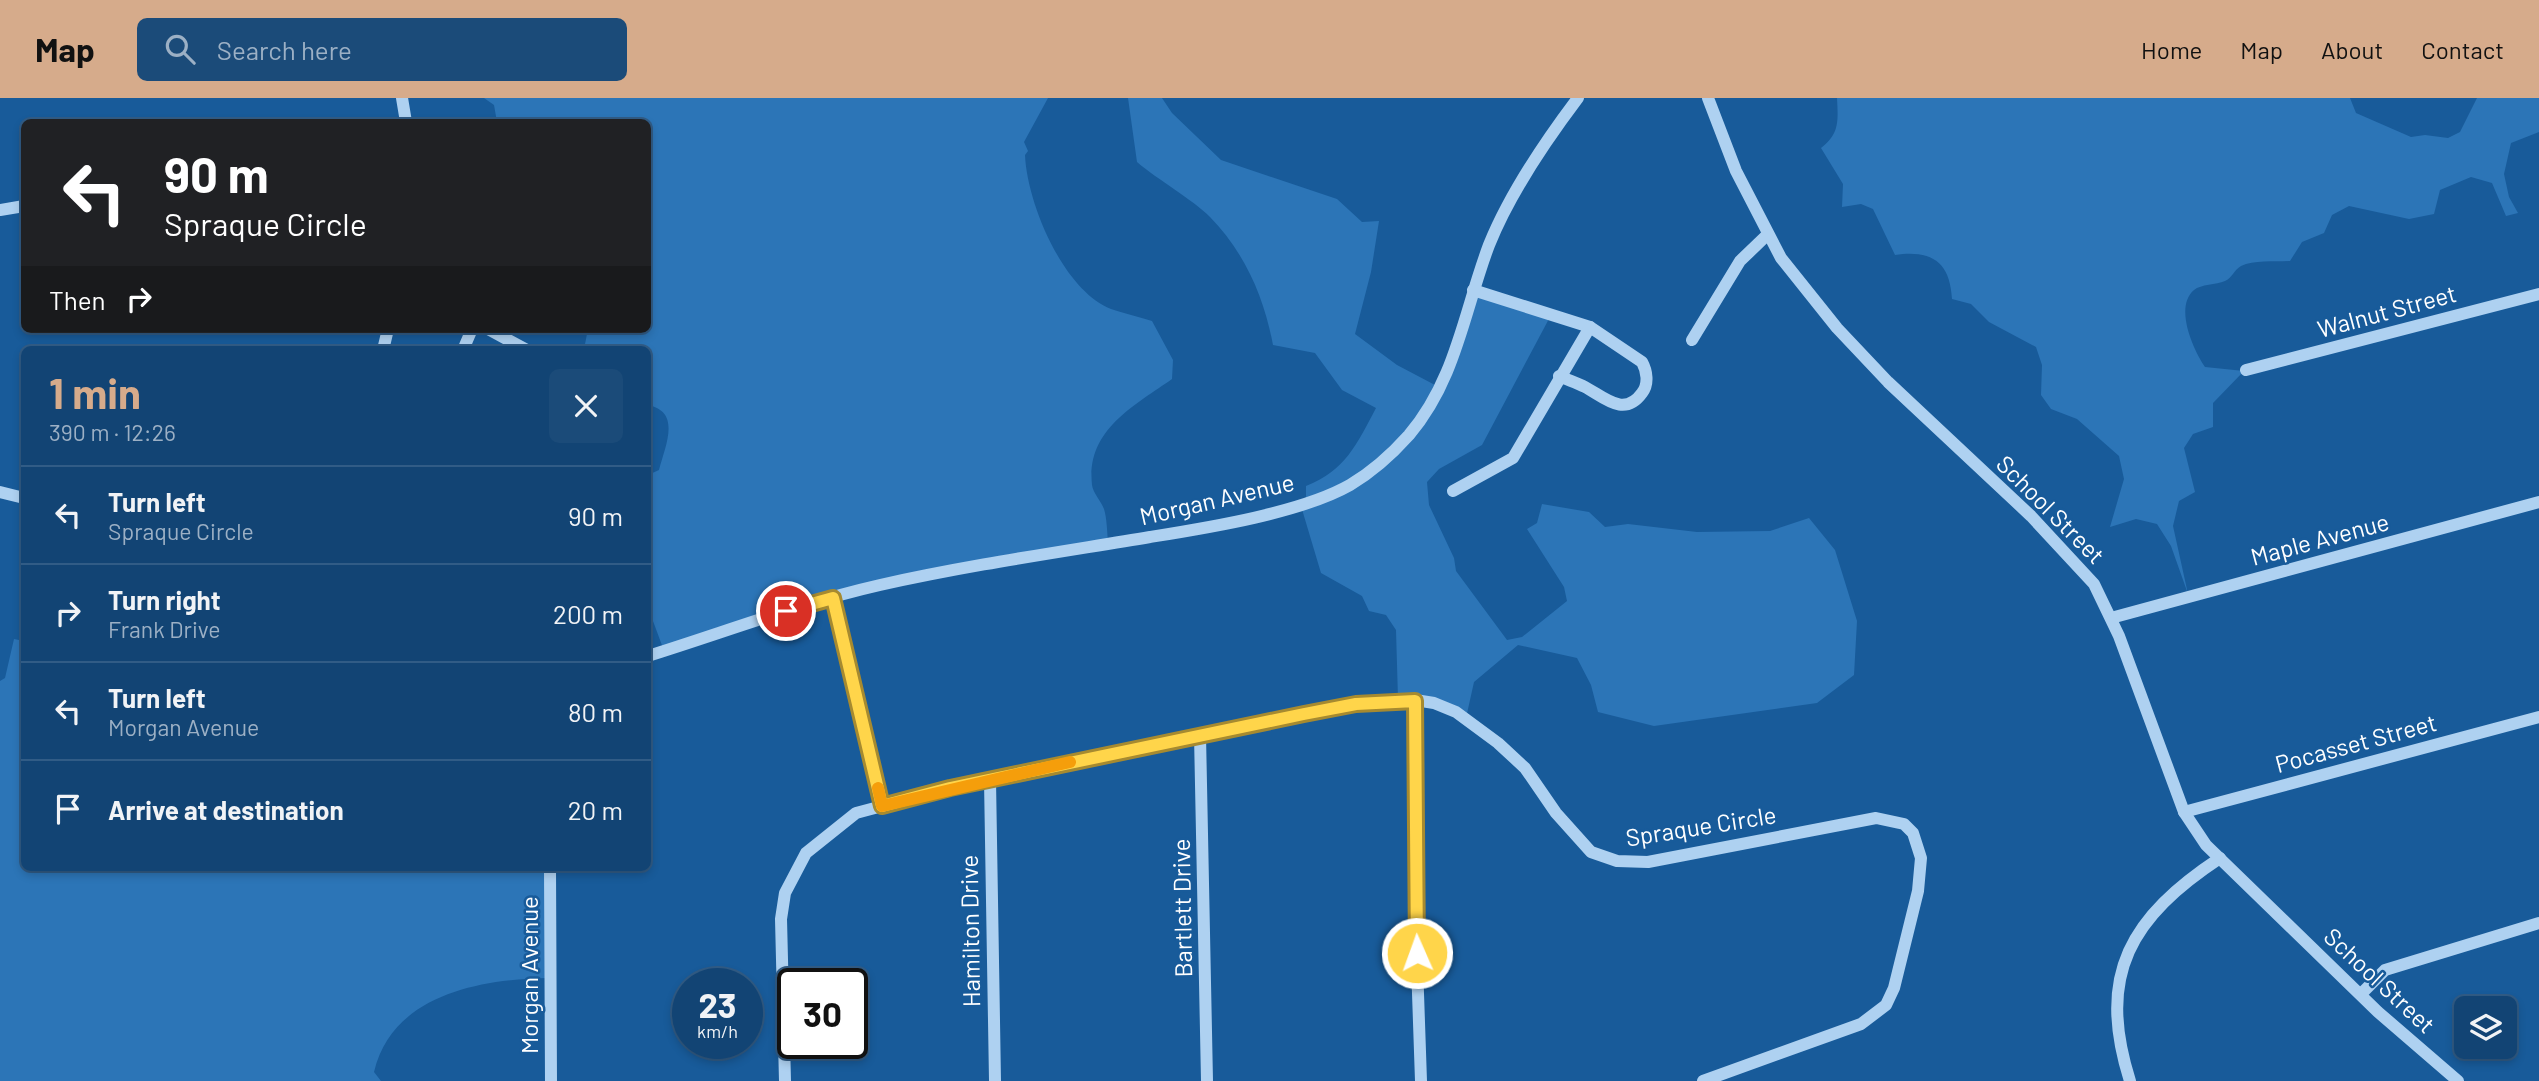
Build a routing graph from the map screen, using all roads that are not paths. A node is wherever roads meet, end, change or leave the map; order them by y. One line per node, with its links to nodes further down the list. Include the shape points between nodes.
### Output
1 (402, 98): 4 (street)
2 (1578, 98): 8 (street, Morgan Avenue, via 1518,189 1491,241)
3 (1708, 98): 7 (street, School Street)
4 (406, 119)
5 (21, 206): 6 (street)
6 (0, 210)
7 (1767, 235): 12 (street, via 1741,261); 21 (street, School Street, via 1837,328 2086,574)
8 (1473, 290): 10 (street); 20 (street, Morgan Avenue, via 1454,360 1427,411 1392,453 1349,485 1272,512 1204,528 972,567)
9 (2539, 294): 14 (street, Walnut Street)
10 (1590, 327): 15 (street); 15 (street, via 1642,362 1647,371 1645,388 1632,402 1617,405)
11 (495, 333): 13 (street)
12 (1692, 340)
13 (520, 346)
14 (2246, 370)
15 (1559, 376): 16 (street, via 1513,458)
16 (1453, 491)
17 (0, 492): 18 (street)
18 (21, 497)
19 (2539, 502): 21 (street, Maple Avenue)
20 (833, 598): 22 (street, Morgan Avenue); 27 (street)
21 (2111, 618): 28 (street, School Street)
22 (651, 655)
23 (1415, 701): 25 (street, Spraque Circle, via 1356,704); 37 (street, via 1414,876); 38 (street, Spraque Circle, via 1445,708 1478,727 1525,768 1578,841 1591,852 1617,862 1648,862 1875,818 1904,824 1913,833 1921,858 1918,891 1886,1005 1861,1024)
24 (2539, 718): 28 (street, Pocasset Street)
25 (1200, 735): 26 (street, Spraque Circle); 36 (street, Bartlett Drive)
26 (990, 780): 27 (street, Spraque Circle); 35 (street, Hamilton Drive)
27 (882, 806): 34 (street, Spraque Circle, via 856,813 820,839 806,853 785,893 781,919)
28 (2184, 812): 29 (street, School Street)
29 (2220, 858): 32 (street, School Street); 39 (street, via 2175,891 2132,939 2118,988 2119,1034)
30 (550, 871): 33 (street, Morgan Avenue)
31 (2539, 923): 32 (street, via 2385,970)
32 (2361, 994): 40 (street, School Street)
33 (551, 1081)
34 (785, 1081)
35 (995, 1081)
36 (1207, 1081)
37 (1421, 1081)
38 (1703, 1081)
39 (2130, 1081)
40 (2458, 1081)

